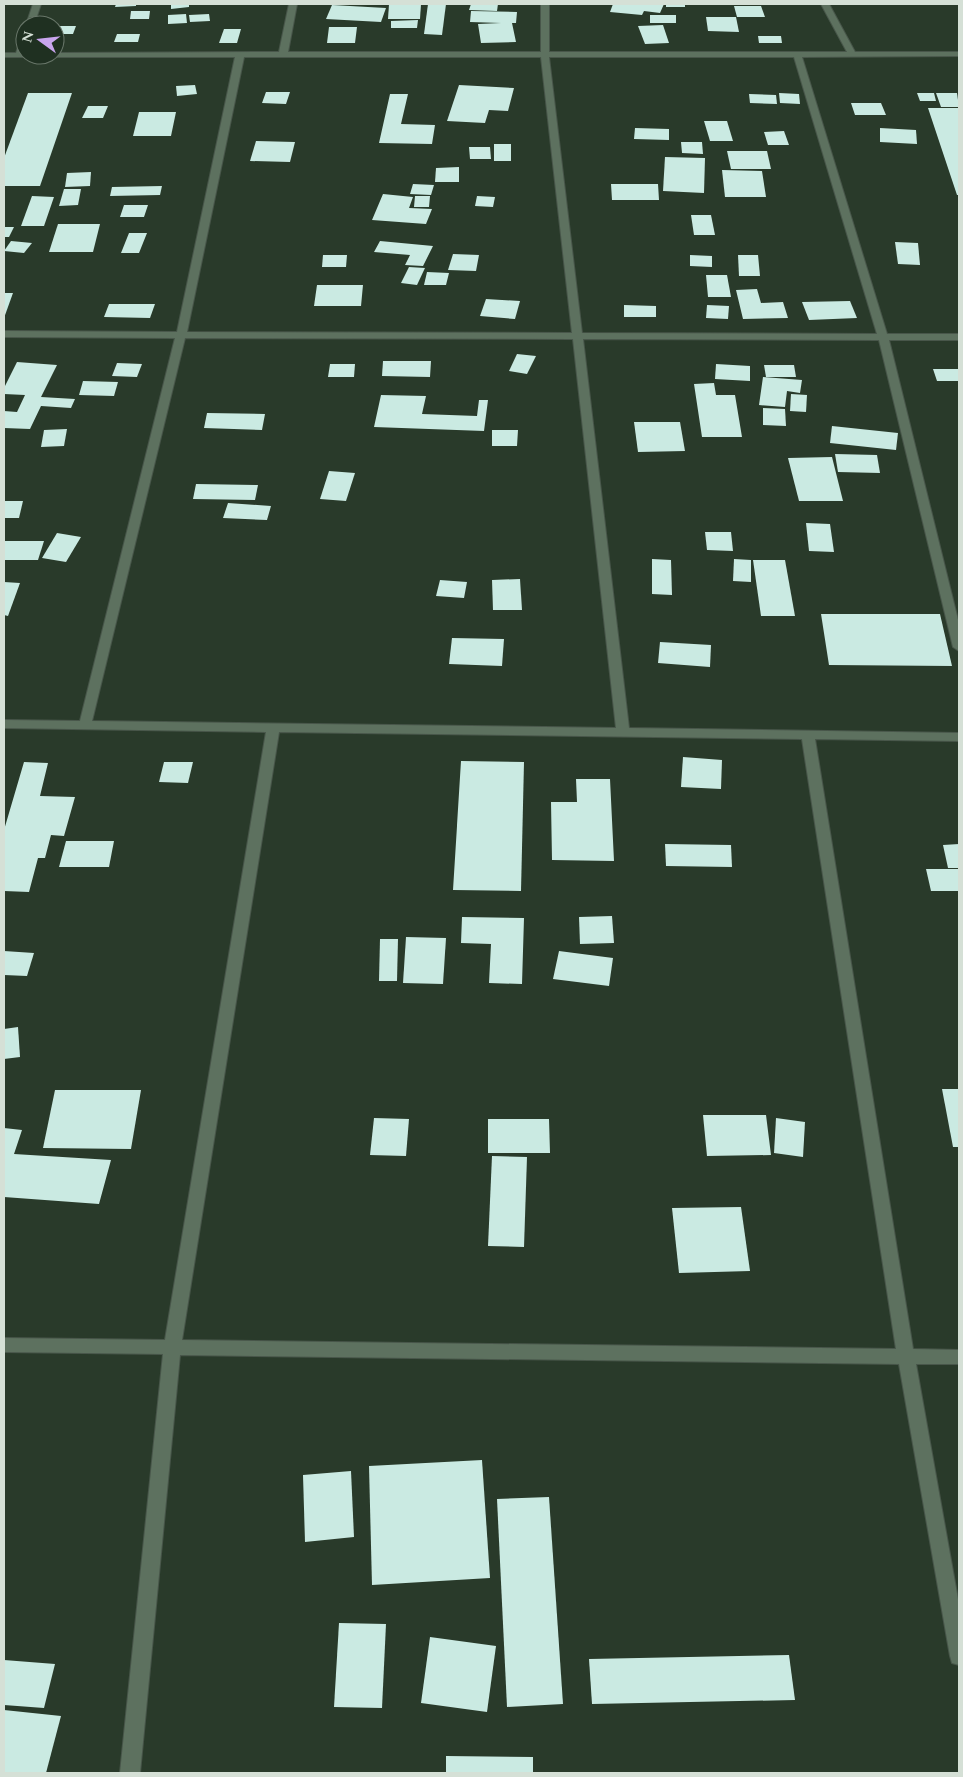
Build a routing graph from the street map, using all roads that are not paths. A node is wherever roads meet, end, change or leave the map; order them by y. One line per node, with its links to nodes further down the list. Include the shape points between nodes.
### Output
1 (293, 4): 10 (street)
2 (545, 4): 4 (street)
3 (825, 4): 6 (street)
4 (545, 54): 5 (street); 10 (street); 13 (street)
5 (797, 54): 6 (street); 14 (street)
6 (852, 54): 7 (street)
7 (959, 54)
8 (65, 55): 9 (street)
9 (240, 55): 10 (street); 12 (street)
10 (284, 55)
11 (4, 334): 12 (street)
12 (182, 335): 13 (street); 18 (street)
13 (577, 336): 14 (street); 20 (street)
14 (883, 337): 15 (street); 16 (street)
15 (959, 337)
16 (959, 647)
17 (4, 724): 18 (street)
18 (85, 725): 19 (street)
19 (273, 727): 20 (street); 24 (street)
20 (623, 732): 21 (street)
21 (808, 735): 22 (street); 25 (street)
22 (959, 738)
23 (4, 1344): 24 (street)
24 (172, 1347): 25 (street); 28 (street)
25 (906, 1356): 26 (street); 27 (street)
26 (959, 1357)
27 (959, 1656)
28 (130, 1773)

